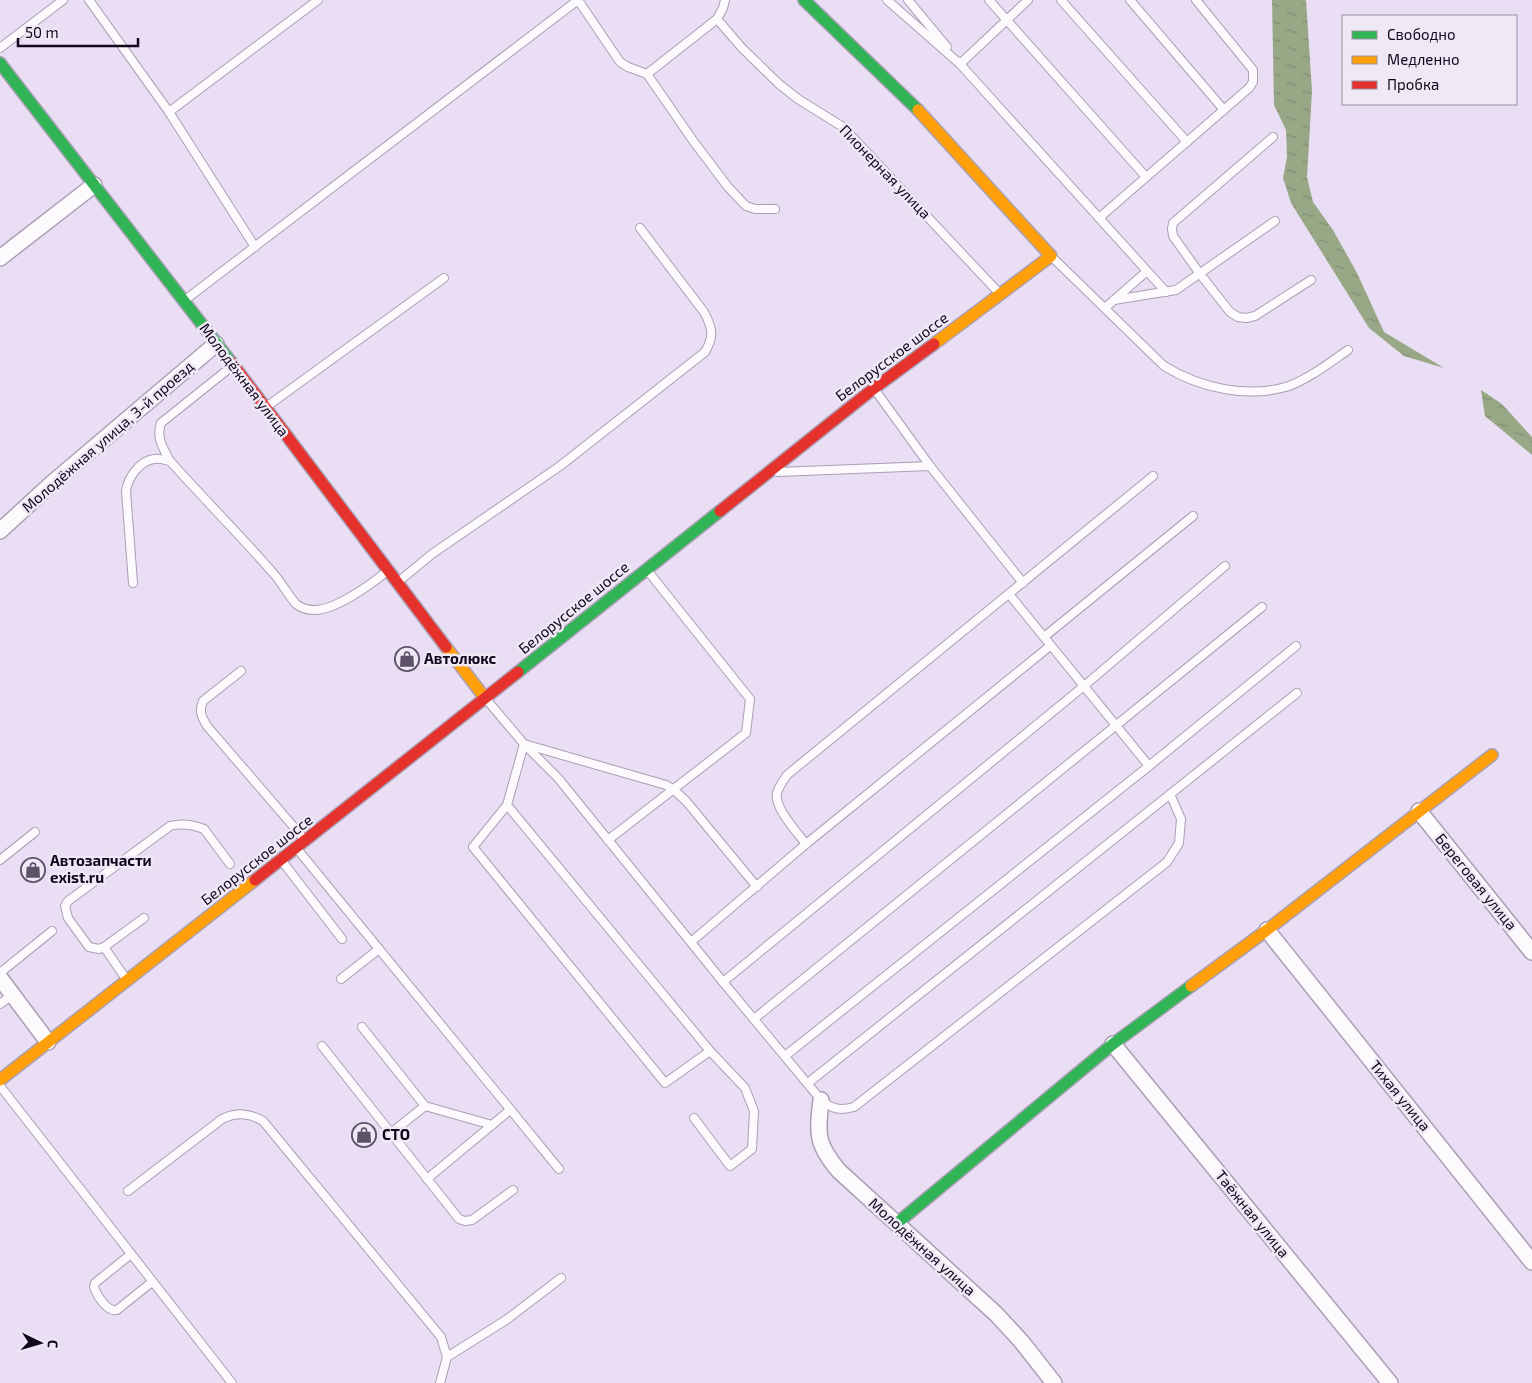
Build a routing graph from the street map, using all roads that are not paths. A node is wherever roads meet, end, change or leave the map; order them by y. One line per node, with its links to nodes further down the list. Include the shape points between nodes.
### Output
1 (63, 0): 16 (lane)
2 (89, 0): 21 (lane)
3 (318, 0): 21 (lane)
4 (578, 0): 19 (lane, via 620,62); 30 (lane)
5 (725, 0): 14 (lane)
6 (804, 0): 31 (street, via 940,134)
7 (887, 0): 18 (lane)
8 (908, 0): 18 (lane)
9 (989, 0): 15 (lane)
10 (1028, 0): 15 (lane)
11 (1061, 0): 23 (lane)
12 (1130, 0): 20 (lane)
13 (1196, 0): 20 (lane, via 1253,70 1253,82 1249,88)
14 (717, 19): 19 (lane); 38 (lane, Пионерная улица, via 779,84 856,138)
15 (1007, 20): 18 (lane); 24 (lane)
16 (0, 48)
17 (0, 63): 25 (street, Молодёжная улица)
18 (960, 64): 27 (lane)
19 (647, 74): 26 (lane, via 694,142 746,206 755,210)
20 (1224, 110): 23 (lane)
21 (169, 112): 30 (lane)
22 (1273, 136): 34 (lane, via 1174,223 1173,236)
23 (1187, 142): 24 (lane)
24 (1146, 177): 27 (lane)
25 (94, 185): 32 (street); 40 (street, Молодёжная улица)
26 (775, 209)
27 (1099, 218): 33 (lane)
28 (1275, 221): 34 (lane)
29 (640, 228): 56 (lane, via 704,312 712,332 705,352 560,466 432,554)
30 (255, 247): 40 (lane)
31 (1051, 256): 38 (street, Белорусское шоссе); 41 (lane)
32 (0, 258)
33 (1147, 271): 37 (lane); 39 (lane)
34 (1200, 274): 36 (lane, via 1230,312 1246,318 1255,316); 37 (lane, via 1176,290)
35 (444, 278): 46 (lane)
36 (1311, 280)
37 (1166, 292): 39 (lane)
38 (1000, 294): 45 (street, Белорусское шоссе)
39 (1114, 300): 41 (lane)
40 (184, 301): 42 (street, Молодёжная улица)
41 (1105, 308): 43 (lane, via 1164,366 1202,384 1226,390 1265,391 1288,386 1308,377)
42 (216, 344): 44 (street, Молодёжная улица); 52 (street, Молодёжная улица, 3-й проезд)
43 (1348, 350)
44 (232, 365): 46 (street, Молодёжная улица); 47 (lane, via 161,423 158,431 160,442)
45 (874, 389): 48 (lane); 49 (street, Белорусское шоссе)
46 (265, 408): 55 (street, Молодёжная улица)
47 (170, 461): 55 (lane, via 274,574 296,604 304,609 322,610 343,601); 57 (lane, via 153,459 131,475 127,482)
48 (930, 466): 49 (lane); 58 (lane)
49 (768, 473): 54 (street, Белорусское шоссе)
50 (1153, 476): 58 (lane)
51 (1193, 516): 61 (lane)
52 (0, 530)
53 (1224, 566): 65 (lane)
54 (646, 569): 67 (street, Белорусское шоссе); 72 (lane, via 750,699 746,733)
55 (388, 570): 56 (street, Молодёжная улица)
56 (397, 582): 67 (street, Молодёжная улица)
57 (133, 583)
58 (1023, 583): 59 (lane)
59 (1009, 594): 61 (lane); 79 (lane, via 787,776 779,787 778,805)
60 (1262, 607): 68 (lane)
61 (1044, 637): 62 (lane)
62 (1050, 646): 65 (lane); 79 (lane)
63 (1296, 646): 71 (lane)
64 (241, 671): 78 (lane, via 203,701 201,716)
65 (1084, 686): 68 (lane); 96 (lane)
66 (1297, 693): 73 (lane)
67 (485, 698): 69 (lane); 78 (street, Белорусское шоссе)
68 (1116, 726): 71 (lane); 99 (lane)
69 (524, 744): 72 (lane); 74 (lane); 77 (lane, via 558,778)
70 (1492, 755): 75 (street)
71 (1149, 766): 105 (lane)
72 (674, 790): 77 (lane); 83 (lane)
73 (1170, 794): 107 (lane); 109 (lane, via 1181,819 1179,843 1167,862 854,1107 837,1110)
74 (507, 805): 104 (lane); 104 (lane, via 474,847 665,1083)
75 (1419, 812): 85 (street); 91 (street, Береговая улица)
76 (35, 832): 80 (lane)
77 (608, 840): 88 (lane)
78 (301, 844): 81 (street, Белорусское шоссе); 90 (lane)
79 (806, 844): 83 (lane)
80 (0, 860)
81 (281, 860): 87 (lane); 95 (street, Белорусское шоссе)
82 (230, 864): 89 (lane, via 204,830 181,824 170,826 65,906 68,918 89,946)
83 (757, 887): 88 (lane)
84 (144, 918): 89 (lane)
85 (1267, 930): 102 (street); 121 (street, Тихая улица)
86 (52, 931): 92 (lane)
87 (342, 939)
88 (691, 942): 96 (lane)
89 (104, 947): 95 (lane)
90 (379, 949): 94 (lane); 111 (lane)
91 (1532, 952)
92 (0, 973)
93 (0, 978): 97 (street)
94 (341, 979)
95 (127, 980): 101 (street, Белорусское шоссе)
96 (722, 982): 99 (lane)
97 (12, 994): 98 (lane); 101 (street)
98 (0, 1004)
99 (754, 1019): 105 (lane)
100 (362, 1027): 110 (lane)
101 (48, 1042): 106 (street, Белорусское шоссе)
102 (1113, 1044): 119 (street); 128 (street, Таёжная улица)
103 (322, 1046): 114 (lane)
104 (710, 1051): 112 (lane, via 745,1088 754,1111 752,1149 730,1166)
105 (785, 1056): 107 (lane)
106 (0, 1080)
107 (808, 1083): 109 (lane)
108 (0, 1086): 120 (lane)
109 (821, 1100): 119 (street, Молодёжная улица, via 818,1125 825,1154)
110 (425, 1106): 113 (lane); 114 (lane)
111 (510, 1110): 113 (lane); 115 (lane)
112 (694, 1118)
113 (492, 1125): 116 (lane)
114 (391, 1133): 116 (lane)
115 (559, 1169)
116 (426, 1179): 117 (lane, via 459,1219 465,1221 472,1220)
117 (513, 1190)
118 (128, 1191): 124 (lane, via 222,1119 232,1114 255,1116 263,1121 440,1337)
119 (896, 1224): 127 (street, Молодёжная улица, via 996,1314)
120 (131, 1254): 123 (lane); 123 (lane, via 96,1283 95,1292 113,1311)
121 (1532, 1262)
122 (561, 1278): 124 (lane, via 506,1320)
123 (152, 1282): 125 (lane)
124 (447, 1357): 126 (lane)
125 (232, 1383)
126 (440, 1383)
127 (1054, 1383)
128 (1390, 1383)

